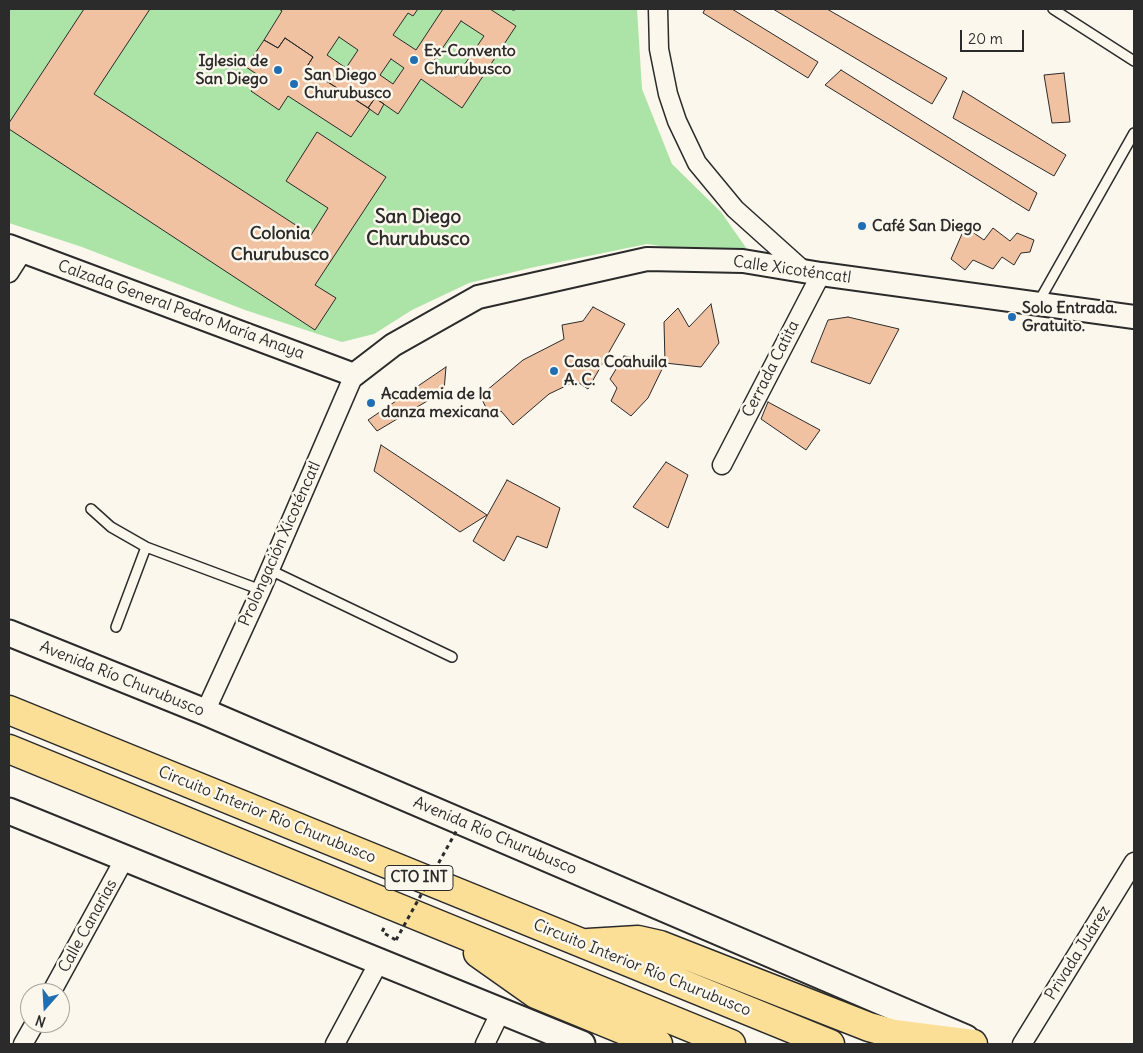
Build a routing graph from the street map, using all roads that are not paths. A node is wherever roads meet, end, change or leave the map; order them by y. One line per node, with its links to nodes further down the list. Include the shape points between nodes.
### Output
1 (658, 9): 7 (street, via 659,49 668,94 697,163 735,209)
2 (1053, 9): 3 (lane)
3 (1134, 61)
4 (1134, 133): 8 (lane)
5 (16, 248): 6 (street); 10 (street, Calzada General Pedro María Anaya)
6 (9, 273)
7 (812, 273): 8 (street, Calle Xicoténcatl); 10 (street, Calle Xicoténcatl, via 743,261 647,259 478,297 393,345); 11 (street, Cerrada Catita)
8 (1038, 303): 9 (street, Calle Xicoténcatl)
9 (1134, 317)
10 (354, 375): 14 (street, Prolongación Xicoténcatl)
11 (722, 465)
12 (91, 509): 13 (lane, via 111,527)
13 (146, 547): 15 (lane); 16 (lane)
14 (270, 570): 15 (street, Prolongación Xicoténcatl); 18 (lane)
15 (261, 590): 20 (street, Prolongación Xicoténcatl)
16 (116, 627)
17 (9, 633): 20 (main road, Avenida Río Churubusco)
18 (452, 657)
19 (9, 710): 26 (highway, Circuito Interior Río Churubusco / CTO INT)
20 (205, 712): 39 (main road, Avenida Río Churubusco)
21 (9, 749): 25 (highway, CTO INT)
22 (9, 811): 23 (main road)
23 (125, 858): 27 (main road); 28 (street, Calle Canarias)
24 (1134, 862): 40 (street, Privada Juárez)
25 (438, 926): 35 (highway, via 536,994); 36 (highway, CTO INT)
26 (581, 944): 37 (highway, Circuito Interior Río Churubusco / CTO INT); 38 (highway, via 638,940 660,945 869,1027 894,1034)
27 (379, 962): 29 (main road); 32 (street)
28 (56, 983)
29 (501, 1011): 33 (street); 34 (main road)
30 (29, 1033): 31 (street)
31 (23, 1044)
32 (335, 1044)
33 (485, 1044)
34 (582, 1044)
35 (658, 1044)
36 (732, 1044)
37 (830, 1044)
38 (974, 1044)
39 (980, 1044)
40 (1022, 1044)

